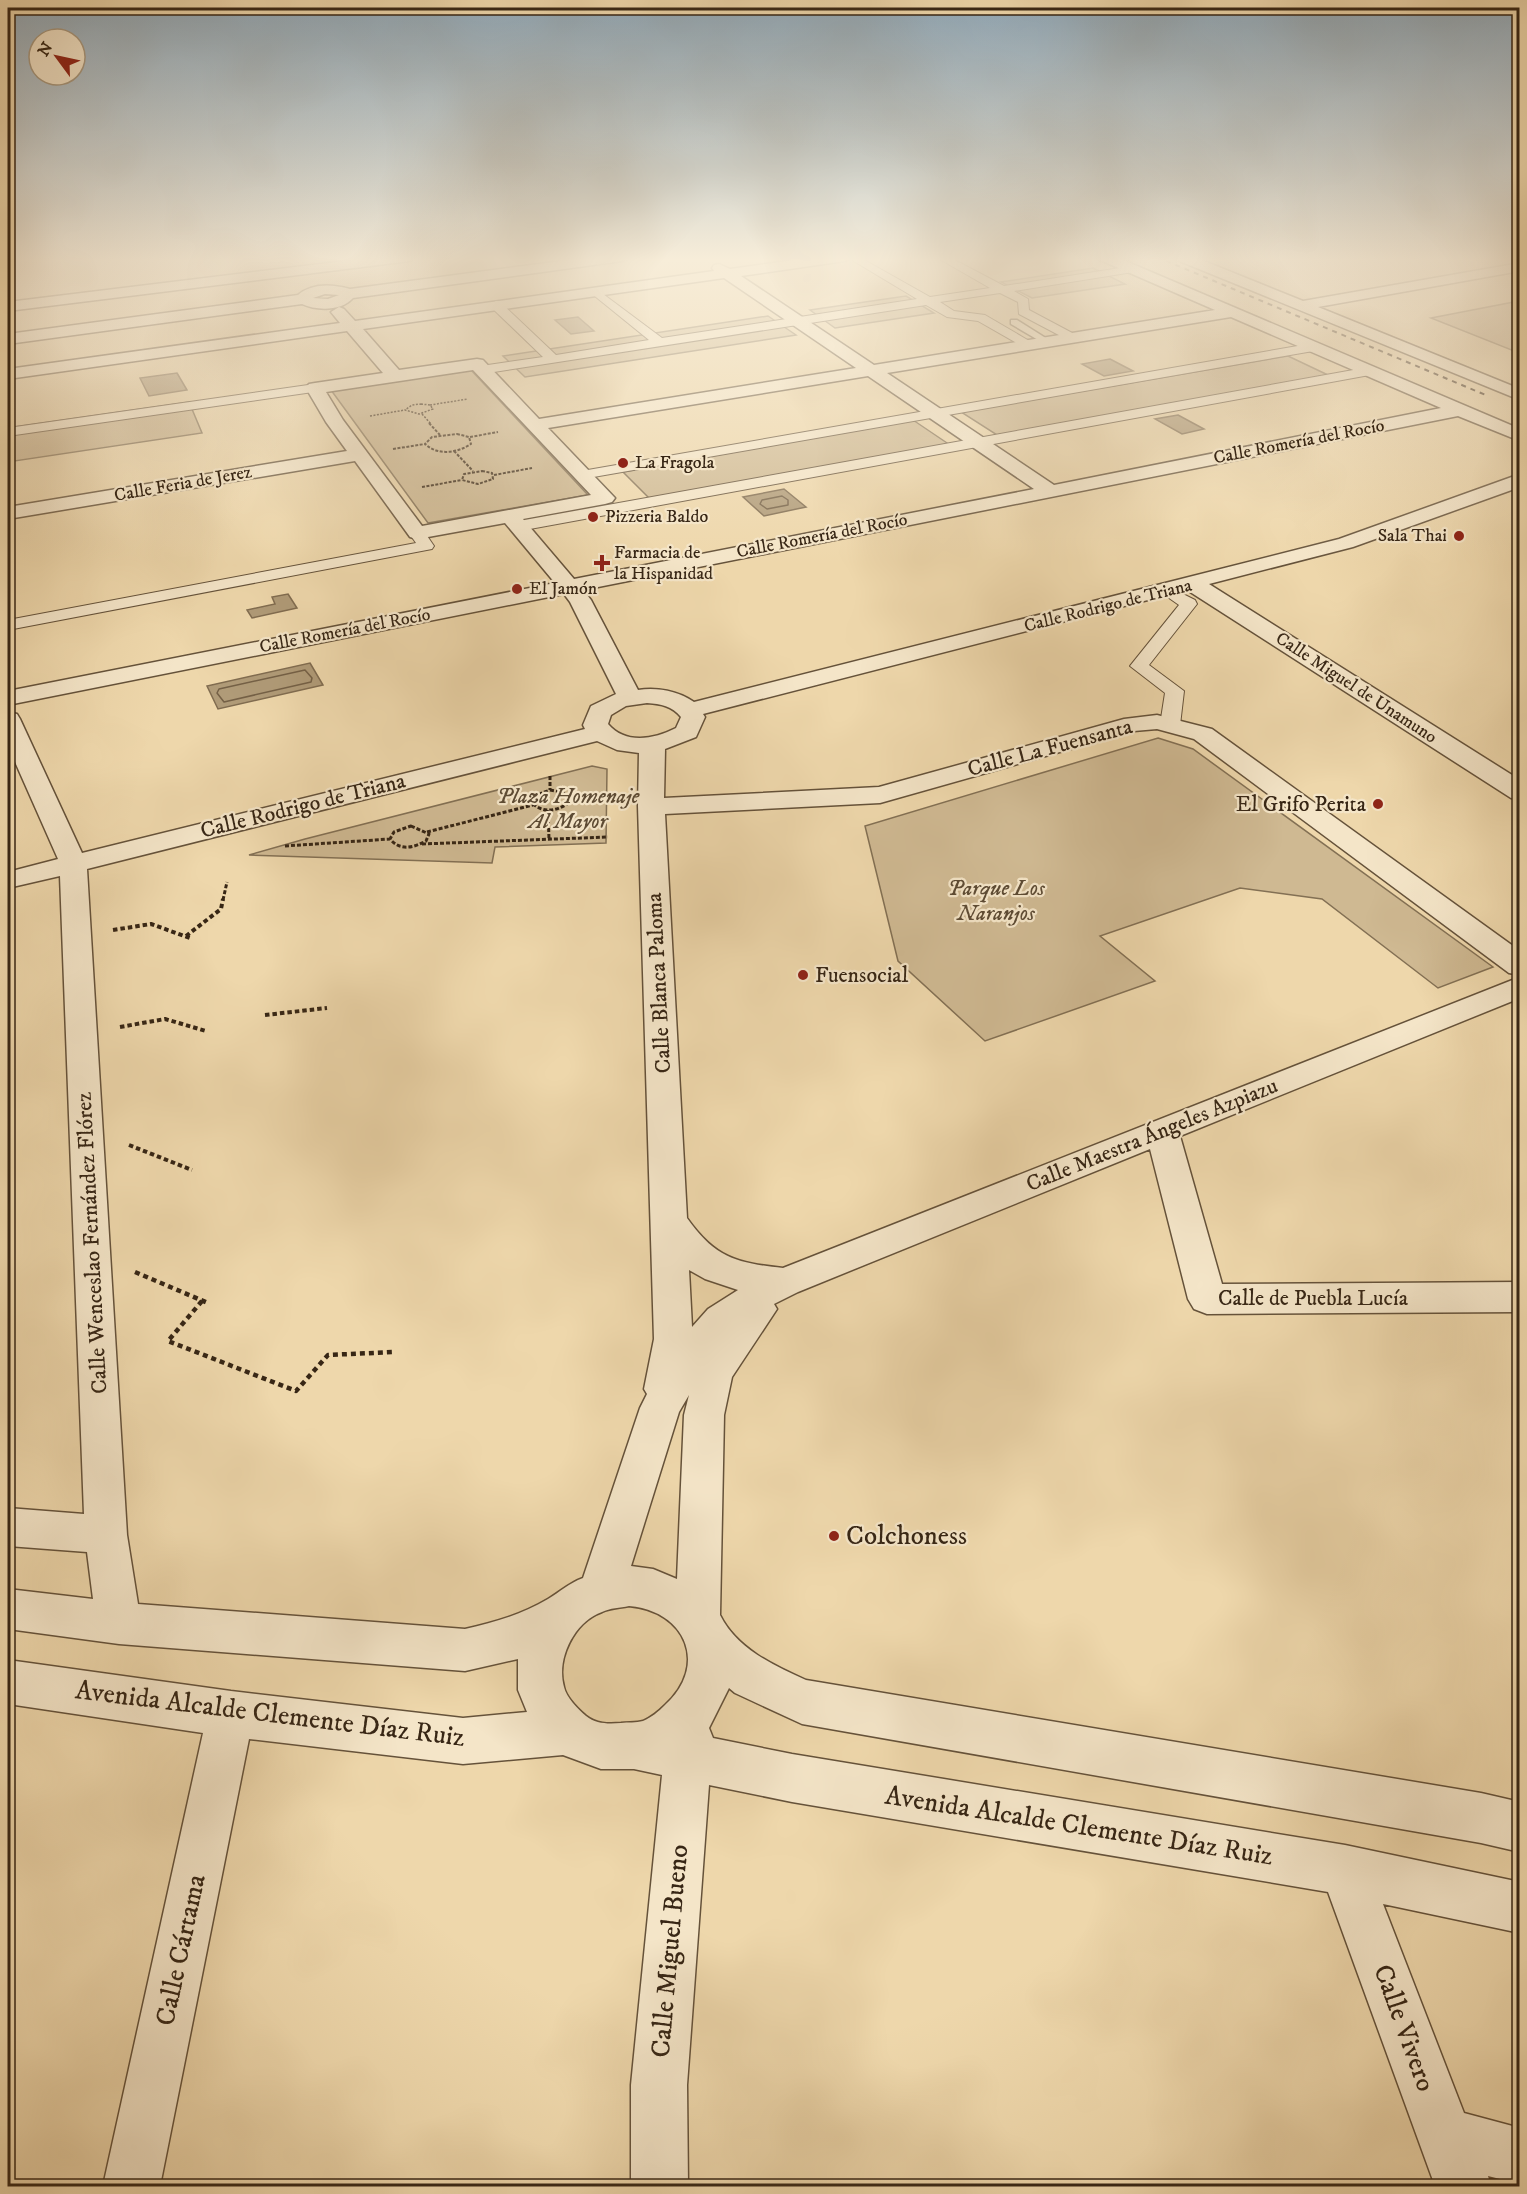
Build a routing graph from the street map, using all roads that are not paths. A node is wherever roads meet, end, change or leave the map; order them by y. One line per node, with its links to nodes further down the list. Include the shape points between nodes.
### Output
1 (129, 359): 14 (street)
2 (185, 359): 16 (street)
3 (380, 359): 15 (street)
4 (550, 359): 11 (street)
5 (857, 359): 12 (street)
6 (938, 359): 12 (street)
7 (1244, 359): 20 (street)
8 (1344, 359): 13 (street)
9 (1363, 359): 21 (street)
10 (1435, 359): 18 (street)
11 (481, 370): 15 (street, via 477,364); 22 (street)
12 (873, 370): 20 (street); 22 (street)
13 (1371, 371): 19 (street); 25 (street)
14 (8, 374)
15 (395, 376): 17 (street)
16 (8, 388)
17 (315, 388): 23 (street); 26 (street)
18 (1520, 395)
19 (1460, 410): 24 (street); 29 (street, Calle Romería del Rocío)
20 (936, 413): 25 (street); 27 (street)
21 (1520, 424)
22 (533, 425): 27 (street)
23 (8, 432)
24 (1520, 436)
25 (979, 442): 29 (street); 31 (street)
26 (359, 454): 30 (street, Calle Feria de Jerez); 32 (street)
27 (582, 475): 31 (street, via 605,498)
28 (1520, 480): 33 (street, Calle Rodrigo de Triana, via 1346,543)
29 (1051, 491): 34 (street, Calle Romería del Rocío)
30 (8, 513)
31 (515, 521): 32 (street); 34 (street)
32 (417, 533): 36 (street, via 426,546)
33 (1193, 584): 35 (street, Calle Rodrigo de Triana); 44 (street, Calle Miguel de Unamuno)
34 (569, 586): 37 (street); 38 (street, Calle Romería del Rocío)
35 (1167, 591): 39 (street, Calle Rodrigo de Triana); 41 (street, via 1189,604 1139,666 1174,691)
36 (8, 625)
37 (630, 697): 39 (street, via 660,697 683,704); 42 (street, via 600,711 595,718)
38 (8, 699)
39 (689, 710): 43 (street, via 693,717 687,732)
40 (8, 719): 46 (street)
41 (1170, 725): 45 (street, Calle La Fuensanta, via 1132,724 880,795); 48 (street, Calle La Fuensanta, via 1203,734)
42 (599, 733): 43 (street, via 621,743); 46 (street, Calle Rodrigo de Triana)
43 (652, 745): 45 (street, Calle Blanca Paloma)
44 (1520, 792)
45 (651, 806): 51 (street, Calle Blanca Paloma)
46 (74, 863): 47 (street, Calle Rodrigo de Triana); 56 (street, Calle Wenceslao Fernández Flórez)
47 (8, 880)
48 (1520, 966)
49 (1520, 987): 50 (street, Calle Maestra Ángeles Azpiazu)
50 (1162, 1131): 52 (street, Calle Maestra Ángeles Azpiazu); 53 (street, Calle de Puebla Lucía, via 1207,1299)
51 (670, 1222): 52 (street, via 697,1258 719,1270 746,1279); 54 (street, Calle Blanca Paloma, via 673,1339)
52 (785, 1282): 54 (street, Calle Maestra Ángeles Azpiazu, via 721,1320 696,1349); 61 (street, Calle Maestra Ángeles Azpiazu, via 731,1344 713,1376 705,1415)
53 (1520, 1297)
54 (660, 1408): 57 (street, Calle Maestra Ángeles Azpiazu)
55 (8, 1527): 56 (street)
56 (106, 1535): 60 (street, Calle Wenceslao Fernández Flórez)
57 (602, 1591): 59 (street); 61 (street, via 629,1586 655,1589 679,1600)
58 (8, 1609): 60 (street)
59 (563, 1614): 60 (street, via 515,1639 465,1650); 64 (street, via 547,1637 540,1663 541,1690)
60 (119, 1623)
61 (703, 1630): 65 (street, via 711,1666); 66 (street, via 751,1678 802,1702)
62 (8, 1682): 63 (street, Avenida Alcalde Clemente Díaz Ruiz)
63 (231, 1714): 64 (street, Avenida Alcalde Clemente Díaz Ruiz, via 463,1741); 71 (street, Calle Cártama)
64 (568, 1732): 65 (street, Avenida Alcalde Clemente Díaz Ruiz, via 594,1745 618,1748)
65 (689, 1736): 67 (street, Avenida Alcalde Clemente Díaz Ruiz, via 792,1778); 72 (street, Calle Miguel Bueno, via 659,2085)
66 (1520, 1827)
67 (1345, 1870): 68 (street, Avenida Alcalde Clemente Díaz Ruiz); 69 (street, Calle Vivero)
68 (1520, 1908)
69 (1443, 2136): 70 (street); 73 (street, Calle Vivero)
70 (1520, 2156)
71 (131, 2187)
72 (659, 2187)
73 (1463, 2187)

